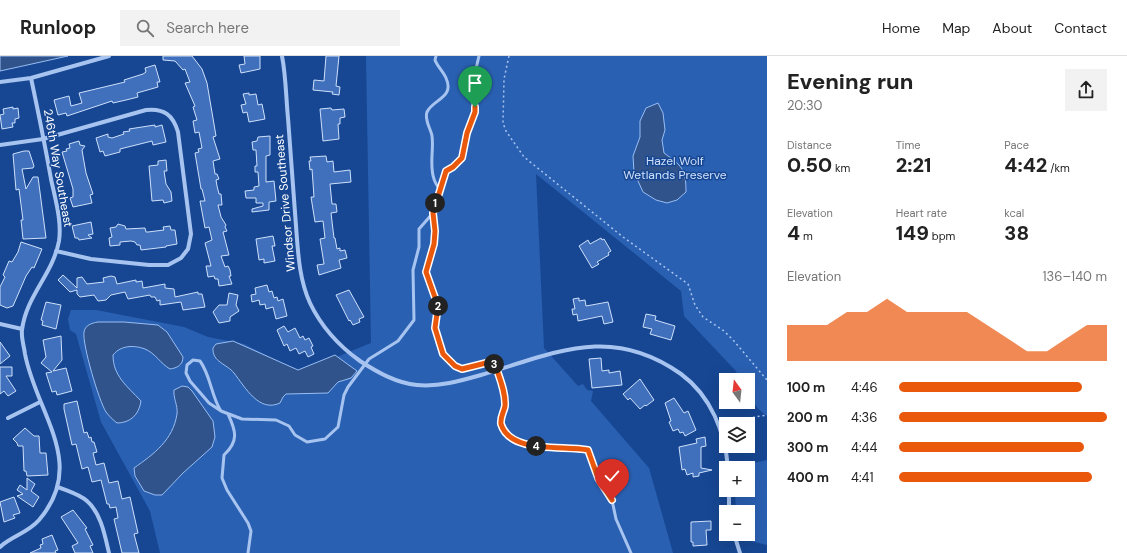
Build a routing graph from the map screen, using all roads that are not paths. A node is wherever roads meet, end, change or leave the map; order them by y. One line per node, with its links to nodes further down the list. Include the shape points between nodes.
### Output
1 (109, 56): 5 (street)
2 (282, 56): 14 (street, Windsor Drive Southeast, via 298,247 304,284 310,302 335,340)
3 (436, 56): 9 (lane, via 437,65 447,79 446,93 430,108 426,119 432,140 434,180)
4 (479, 56): 9 (lane, via 470,94 475,112 462,158 446,171)
5 (31, 78): 6 (street); 7 (street, 246th Way Southeast)
6 (0, 82)
7 (43, 139): 8 (street); 11 (street, 246th Way Southeast, via 58,215 59,240); 11 (street, via 146,110 166,111 173,119 178,132 191,226 190,242 181,258 168,265 91,259)
8 (0, 145)
9 (440, 190): 10 (lane)
10 (433, 213): 14 (lane, via 419,229 419,247 413,270 414,320 398,341 376,353); 15 (lane, via 434,244 426,272 438,306 435,328 443,354 462,369 490,362 495,364)
11 (56, 251): 13 (street, 246th Way Southeast, via 47,273 31,299)
12 (0, 324): 13 (street)
13 (22, 329): 16 (street, 246th Way Southeast, via 28,366)
14 (365, 364): 15 (street, Windsor Drive Southeast, via 392,378 415,385 438,386); 18 (lane, via 344,395 338,427 325,439 307,442 294,435 289,426 276,420 242,418)
15 (497, 370): 20 (street, Windsor Drive Southeast, via 582,347 614,346 646,353 669,365 700,392 714,413 722,435); 28 (lane, via 505,407 501,414 501,424 506,431 518,443 530,446 577,447 588,450 598,478 612,500 616,519)
16 (40, 402): 19 (street); 21 (street, 246th Way Southeast, via 57,441 60,455)
17 (222, 411): 17 (lane, via 209,403 190,381 186,372 187,365 192,360 200,361 205,367 216,404); 18 (lane)
18 (228, 414): 27 (lane, via 236,432 231,448 224,455 222,478 248,523)
19 (8, 418)
20 (727, 461)
21 (58, 487): 24 (street, 246th Way Southeast, via 52,502 38,522); 26 (street, via 87,501 94,510 103,529)
22 (736, 541): 29 (street)
23 (0, 542): 24 (street)
24 (6, 542): 25 (street, 246th Way Southeast)
25 (0, 547)
26 (109, 553)
27 (248, 553)
28 (631, 553)
29 (740, 553)

